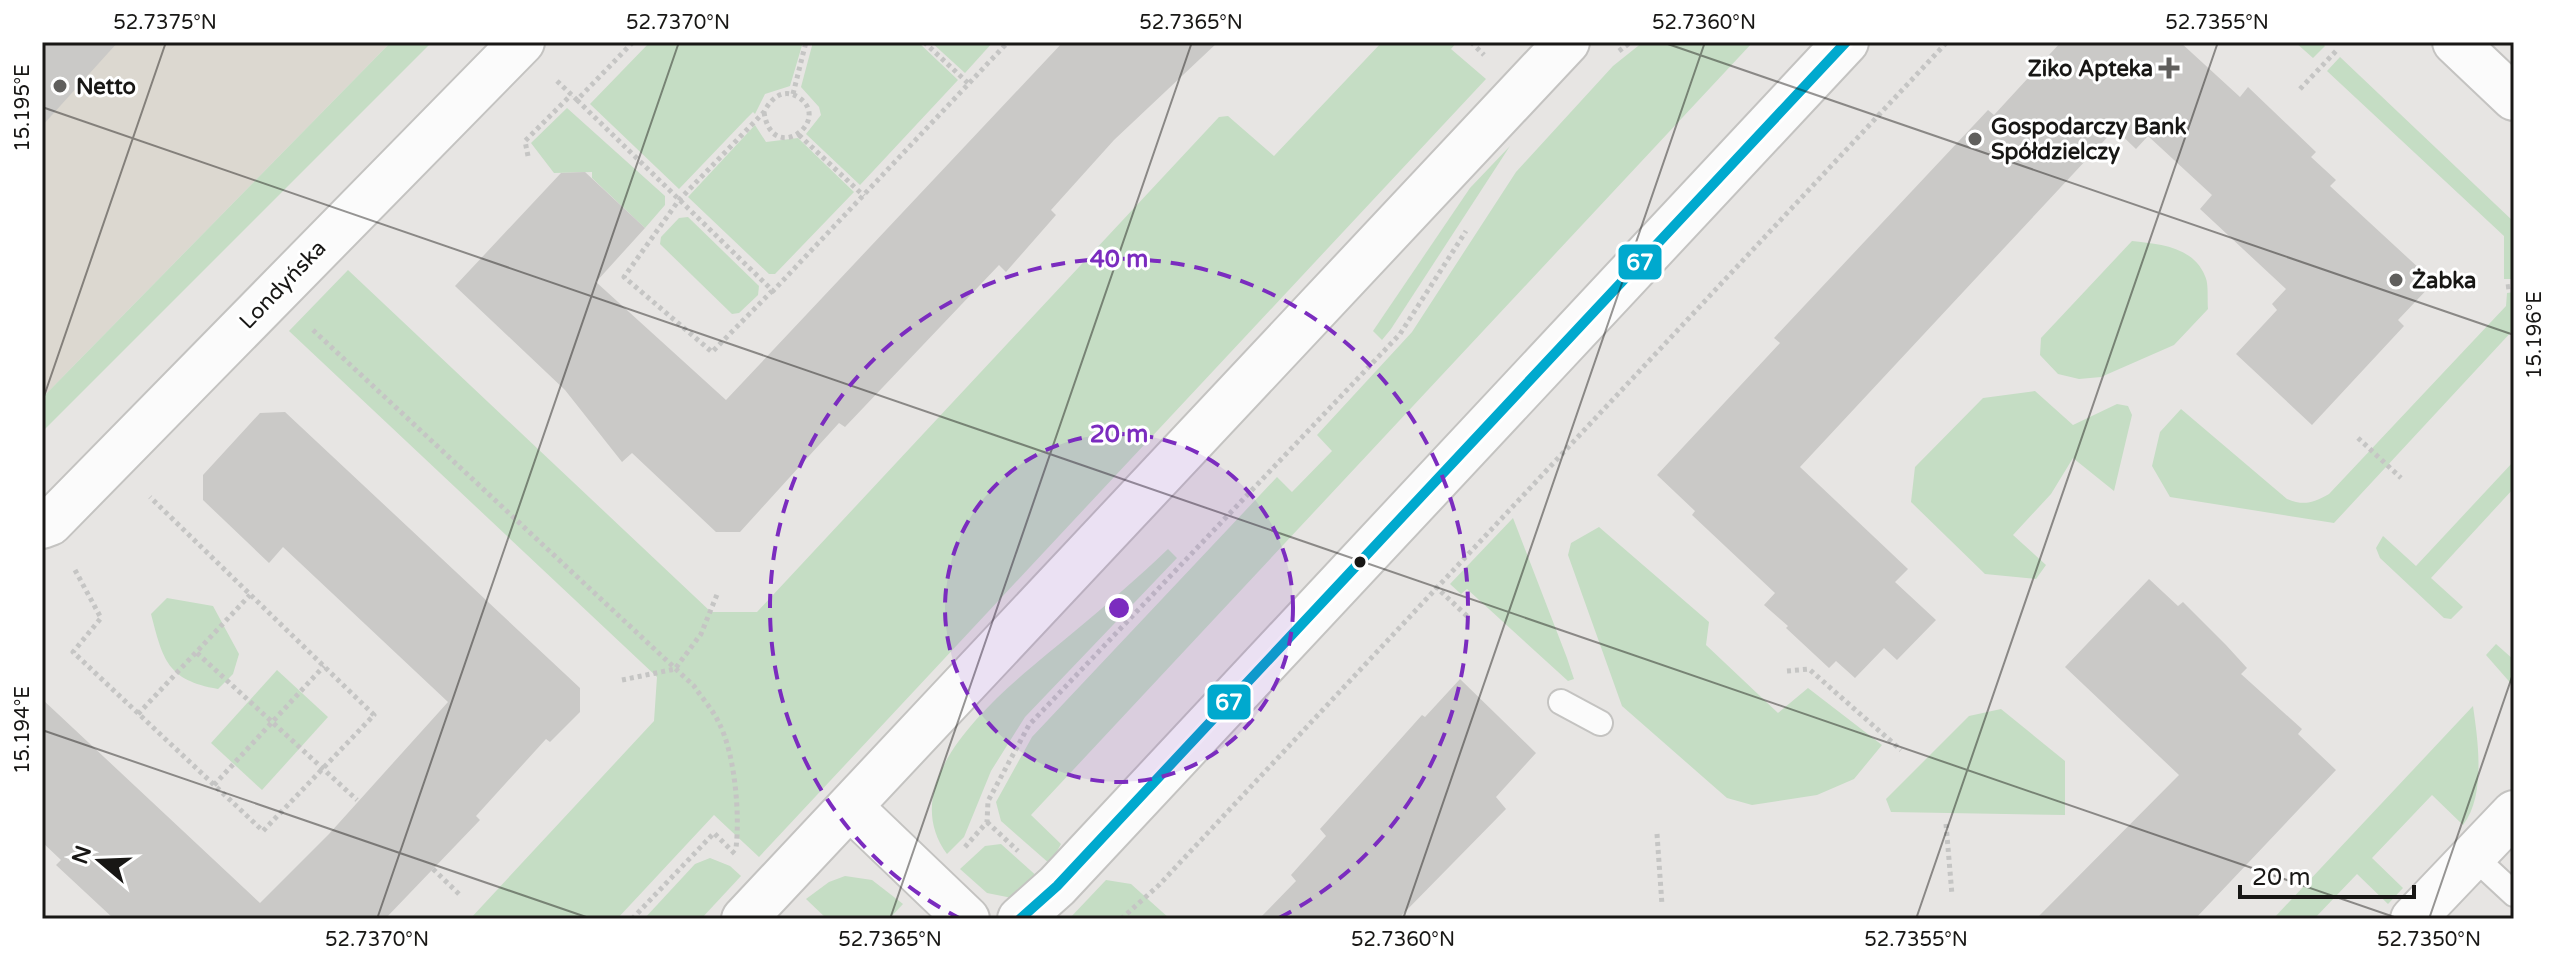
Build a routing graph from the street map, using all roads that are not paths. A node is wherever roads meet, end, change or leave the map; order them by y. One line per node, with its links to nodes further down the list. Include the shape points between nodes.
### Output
1 (522, 42): 6 (street, Londyńska)
2 (1567, 42): 9 (street)
3 (1846, 42): 15 (street, via 1057,886)
4 (2455, 42): 5 (street)
5 (2514, 98)
6 (46, 525)
7 (1561, 702): 8 (lane)
8 (1600, 723)
9 (850, 807): 13 (street); 14 (street)
10 (2514, 813): 11 (street)
11 (2473, 856): 12 (lane); 16 (street)
12 (2514, 894)
13 (744, 919)
14 (967, 919)
15 (1020, 919)
16 (2413, 919)

